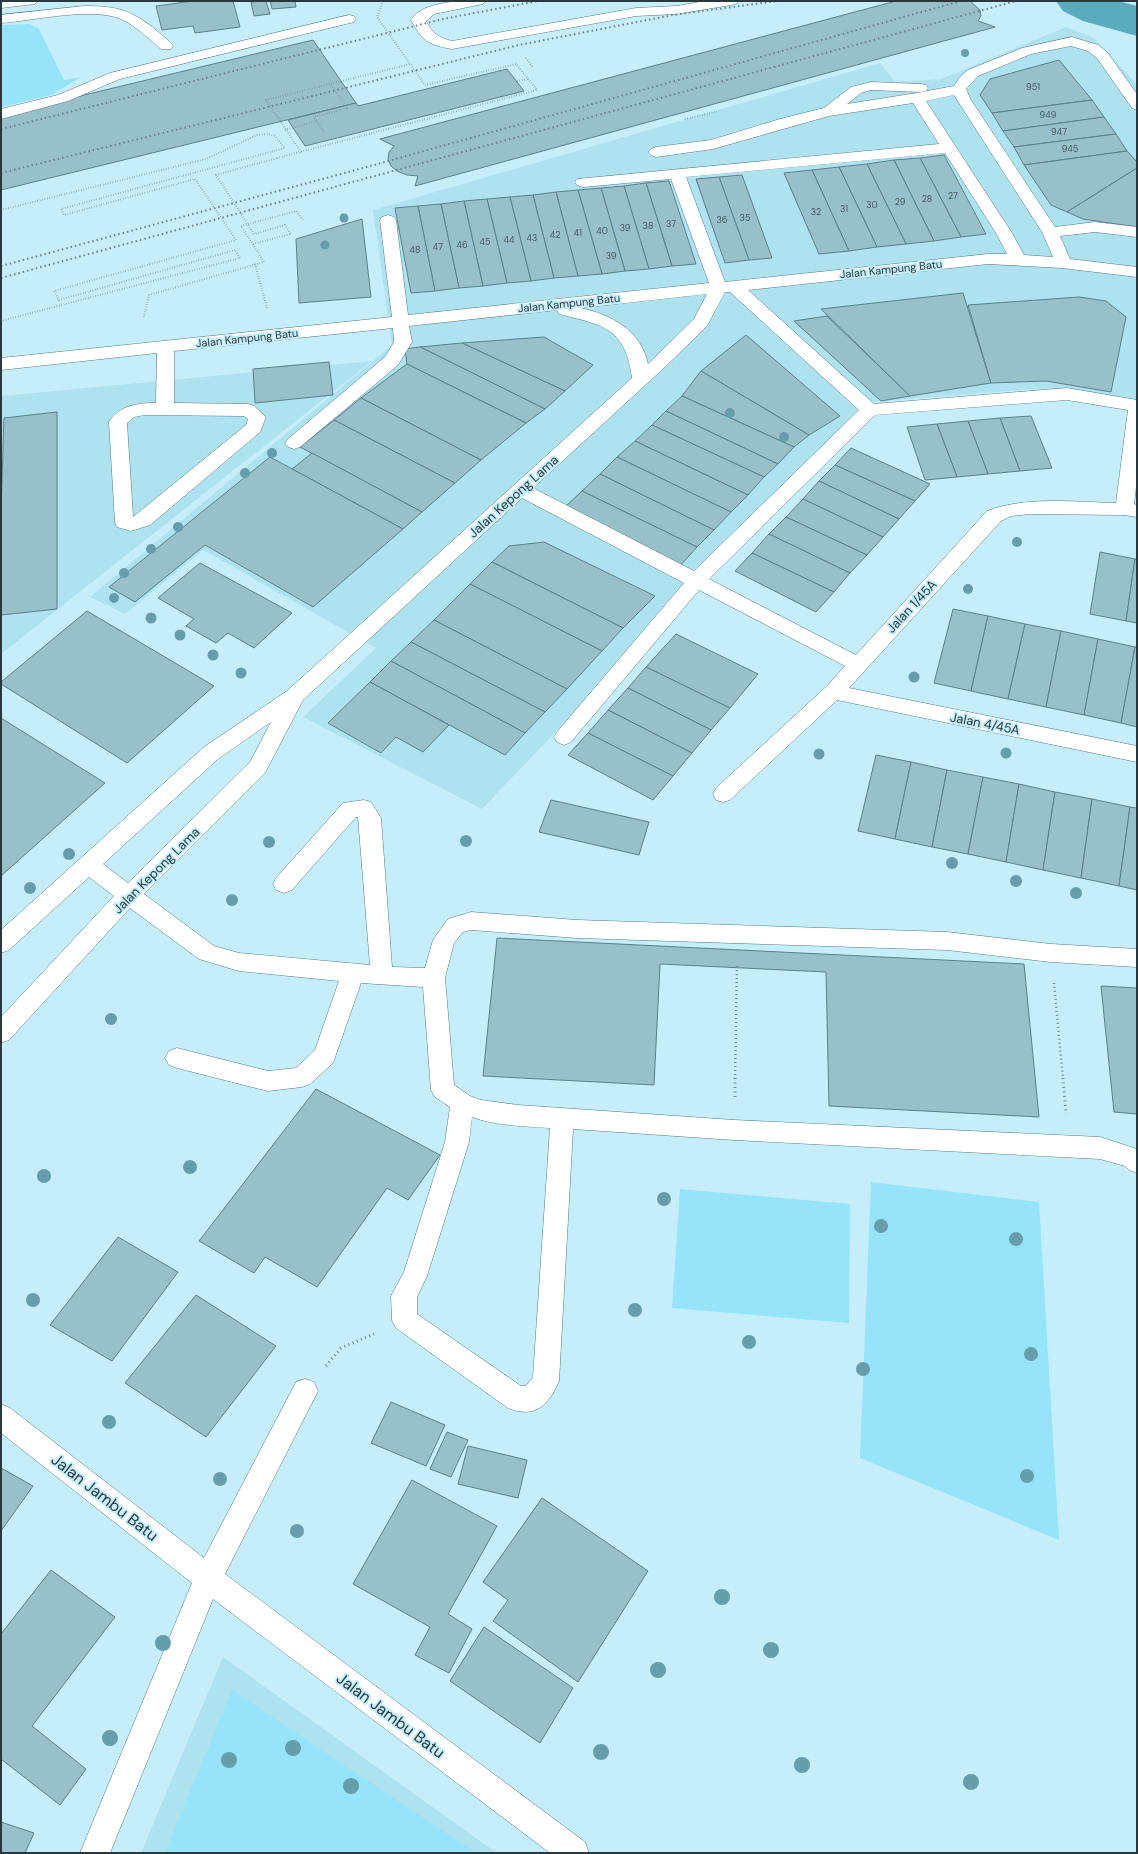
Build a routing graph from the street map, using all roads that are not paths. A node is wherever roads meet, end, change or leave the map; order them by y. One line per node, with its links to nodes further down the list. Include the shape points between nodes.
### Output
1 (30, 1): 6 (street)
2 (128, 1): 8 (street, via 125,6)
3 (478, 1): 7 (street, via 429,11 418,20 423,31 435,42 452,45)
4 (664, 1): 7 (street)
5 (731, 1): 7 (street, via 677,10)
6 (1, 4)
7 (636, 12)
8 (129, 17): 10 (street, via 115,12 94,11); 11 (street)
9 (349, 19): 16 (street, via 115,76 63,98)
10 (1, 20)
11 (166, 46)
12 (959, 89): 13 (street); 14 (street, via 973,73 984,68 1027,51 1072,41 1093,48 1102,55); 15 (street, via 871,86 856,90); 22 (street, via 963,100)
13 (917, 98): 15 (street); 17 (street)
14 (1137, 105)
15 (829, 111): 18 (street, via 713,144)
16 (1, 114)
17 (949, 148): 19 (street); 24 (street)
18 (656, 152)
19 (677, 174): 20 (street); 27 (street)
20 (583, 182)
21 (388, 220): 29 (street)
22 (1050, 232): 23 (street, via 1095,227); 25 (street)
23 (1137, 232)
24 (1018, 259): 25 (street, Jalan Kampung Batu); 27 (street, Jalan Kampung Batu, via 988,259)
25 (1064, 262): 26 (street, Jalan Kampung Batu)
26 (1137, 272)
27 (727, 286): 28 (street, Jalan Kampung Batu); 32 (street, Jalan Kepong Lama, via 701,322); 35 (street)
28 (539, 306): 29 (street, Jalan Kampung Batu); 32 (street, via 599,317 618,327 631,341 639,358)
29 (400, 321): 30 (street, Jalan Kampung Batu); 37 (street, via 403,342 392,361)
30 (166, 346): 31 (street, Jalan Kampung Batu); 34 (street)
31 (1, 364)
32 (641, 379): 38 (street, Jalan Kepong Lama)
33 (1137, 406): 35 (street, via 1067,394)
34 (164, 409): 34 (street, via 248,410 257,417 254,428 143,520 131,525 124,522 118,422 132,410)
35 (870, 410): 40 (street)
36 (1137, 410): 39 (street)
37 (294, 443)
38 (521, 490): 40 (street); 43 (street, Jalan Kepong Lama)
39 (1130, 510): 41 (street, Jalan 1/45A, via 1030,508 1009,510 994,516)
40 (697, 580): 41 (street); 44 (street)
41 (857, 664): 42 (street, Jalan 1/45A)
42 (832, 692): 45 (street, Jalan 4/45A); 46 (street, Jalan 1/45A)
43 (294, 696): 47 (street, Jalan Kepong Lama, via 211,753); 49 (street, Jalan Kepong Lama, via 258,767)
44 (564, 737)
45 (1137, 754)
46 (723, 794)
47 (88, 865): 49 (street); 50 (street, Jalan Kepong Lama)
48 (284, 884): 53 (street, via 350,809 364,808 370,818)
49 (129, 895): 52 (street, via 207,953 239,962); 55 (street, Jalan Kepong Lama)
50 (1, 944)
51 (1137, 958): 54 (street, via 1051,953 947,941 577,929 471,921 456,925 444,940)
52 (353, 973): 53 (street); 56 (street, via 324,1056 302,1077 268,1080)
53 (382, 976): 54 (street)
54 (434, 978): 57 (street, via 443,1090)
55 (1, 1033)
56 (177, 1058)
57 (462, 1103): 58 (street, via 487,1111); 58 (street, via 457,1142 415,1276 404,1296 405,1320 517,1399 532,1399 546,1381)
58 (562, 1118): 59 (street, via 734,1130 1100,1148 1133,1158)
59 (1137, 1162)
60 (305, 1391): 62 (street)
61 (1, 1417): 62 (street, Jalan Jambu Batu)
62 (208, 1578): 63 (street); 64 (street, Jalan Jambu Batu)
63 (95, 1853)
64 (574, 1853)

